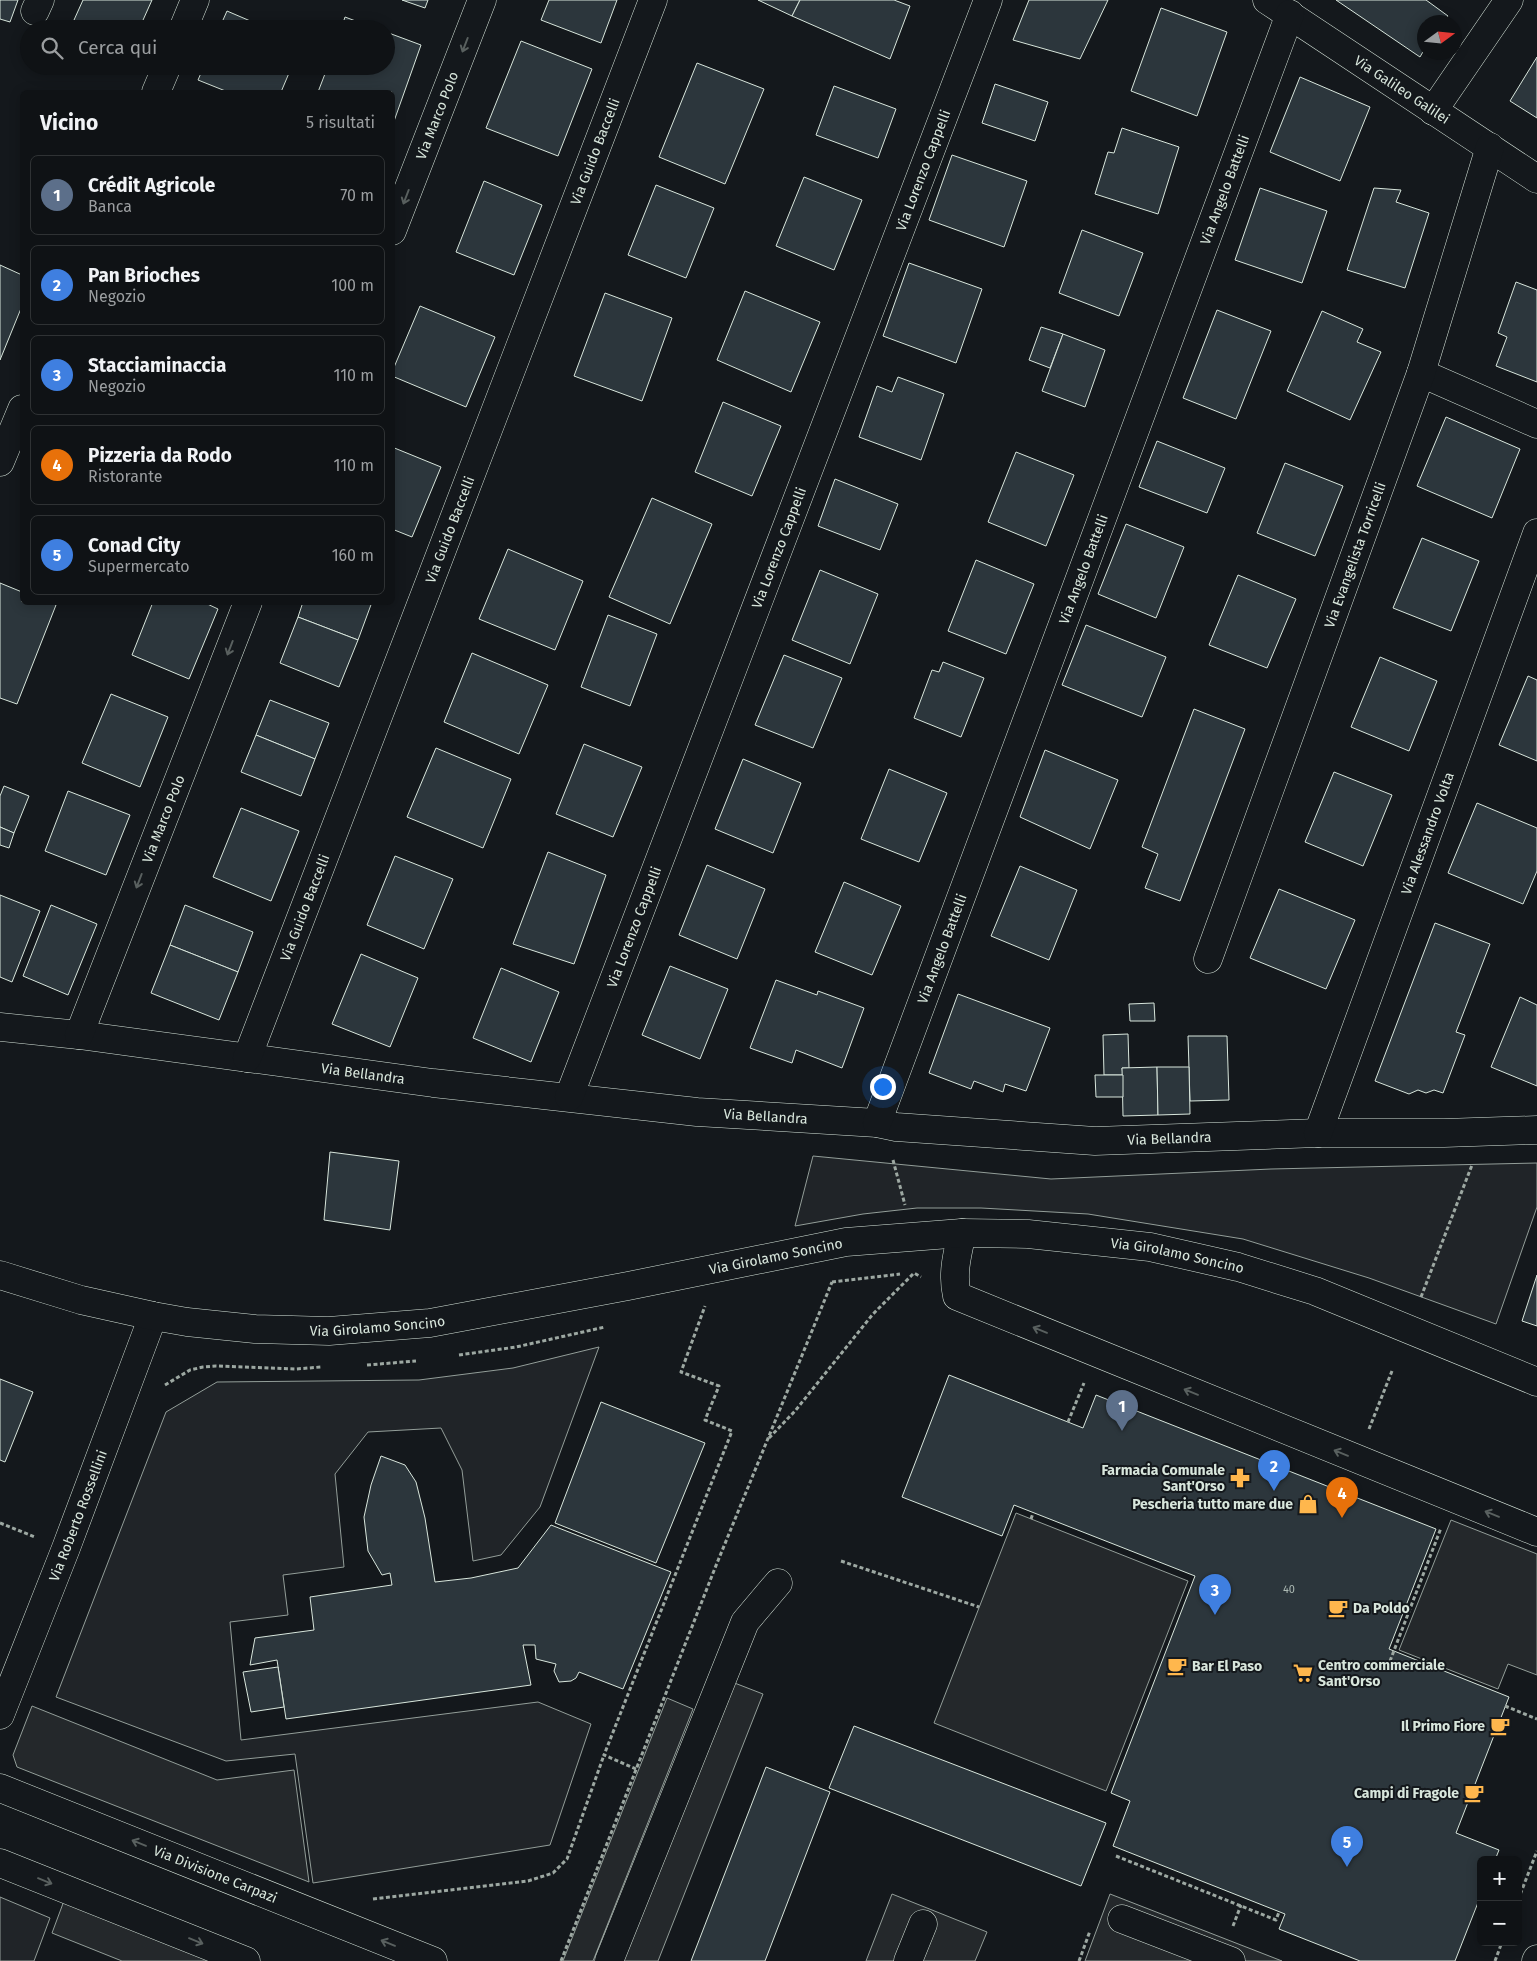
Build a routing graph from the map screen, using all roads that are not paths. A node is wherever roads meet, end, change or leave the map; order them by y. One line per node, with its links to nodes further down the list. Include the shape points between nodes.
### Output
1 (195, 0): 7 (street)
2 (482, 0): 13 (street, Via Marco Polo, one-way to 13)
3 (653, 0): 23 (street, Via Guido Baccelli)
4 (988, 0): 24 (street, Via Lorenzo Cappelli)
5 (1509, 0): 10 (street)
6 (1279, 7): 10 (street, Via Galileo Galilei); 25 (street, Via Angelo Battelli)
7 (187, 20)
8 (163, 75): 9 (street)
9 (157, 90)
10 (1433, 111): 11 (street, Via Galileo Galilei)
11 (1490, 147): 12 (street, Via Galileo Galilei); 14 (street, Via Evangelista Torricelli)
12 (1537, 179)
13 (395, 223)
14 (1421, 373): 16 (street); 20 (street, Via Evangelista Torricelli)
15 (20, 414): 17 (street)
16 (1537, 424)
17 (0, 462)
18 (1537, 533): 27 (street, Via Alessandro Volta)
19 (247, 605): 22 (street, Via Marco Polo, one-way to 22)
20 (1208, 959)
21 (0, 1028): 22 (street, Via Bellandra)
22 (79, 1035): 23 (street, Via Bellandra)
23 (247, 1058): 24 (street, Via Bellandra)
24 (569, 1097): 25 (street, Via Bellandra, via 697,1112)
25 (877, 1123): 27 (street, Via Bellandra, via 1094,1141)
26 (1537, 1130): 27 (street, Via Bellandra)
27 (1318, 1133)
28 (962, 1233): 30 (street, Via Girolamo Soncino, via 846,1242 430,1323 290,1330 221,1326); 31 (street, Via Girolamo Soncino, via 1028,1234 1112,1242 1238,1266 1315,1291); 32 (street, one-way to 28, via 957,1296 954,1271)
29 (0, 1275): 30 (street, Via Girolamo Soncino, via 80,1300)
30 (153, 1316): 34 (street, Via Roberto Rossellini)
31 (1537, 1382)
32 (1537, 1532)
33 (778, 1583): 41 (street, via 745,1622)
34 (0, 1715)
35 (0, 1788): 40 (street, Via Divisione Carpazi, one-way to 35)
36 (0, 1863): 39 (street, one-way to 39)
37 (1122, 1919): 43 (street)
38 (923, 1924): 42 (street)
39 (246, 1961)
40 (433, 1961)
41 (609, 1961)
42 (908, 1961)
43 (1231, 1961)

